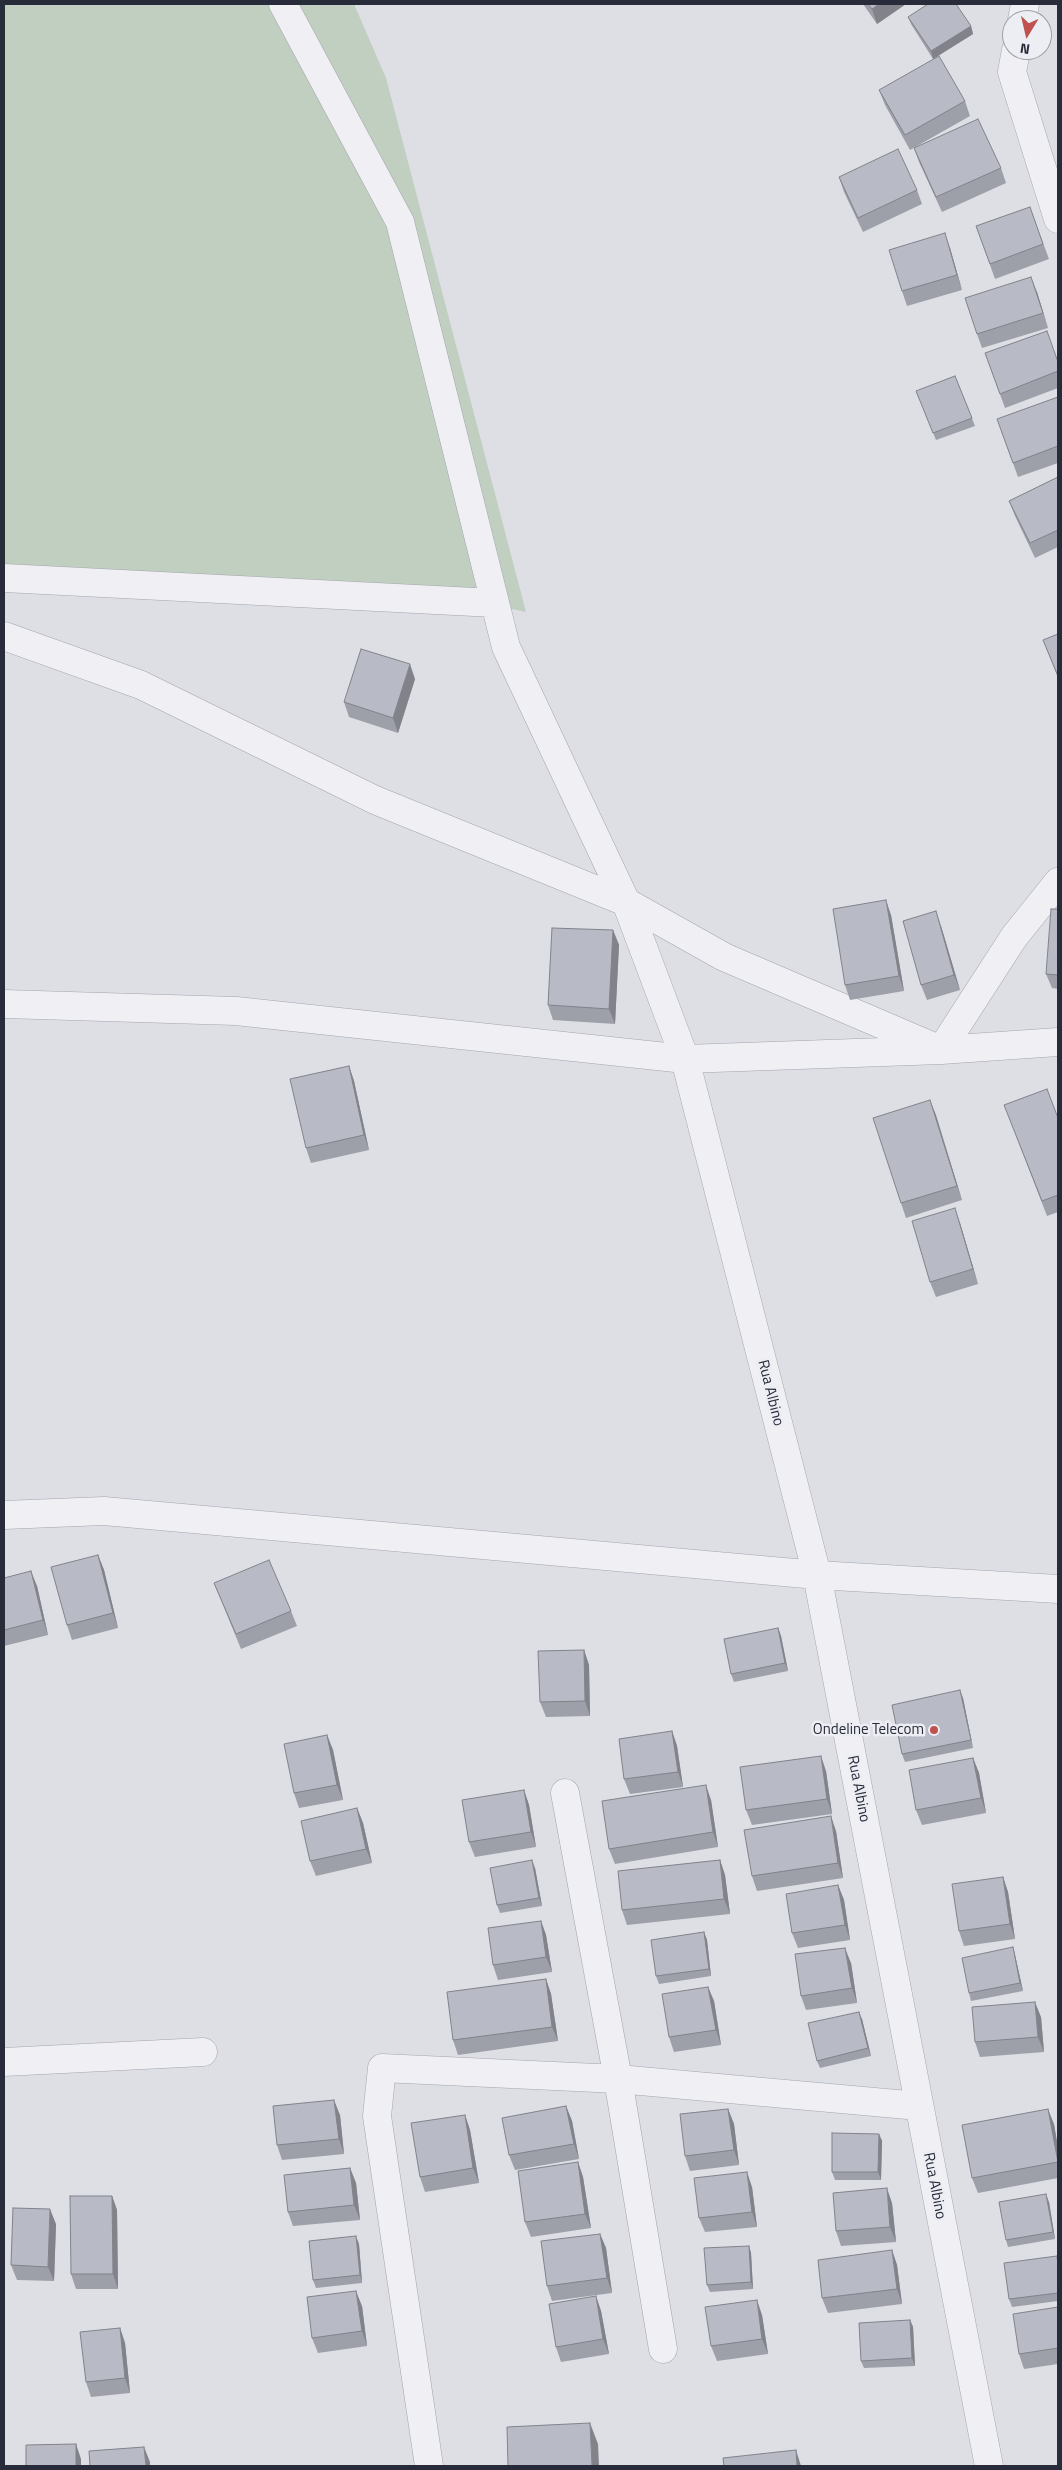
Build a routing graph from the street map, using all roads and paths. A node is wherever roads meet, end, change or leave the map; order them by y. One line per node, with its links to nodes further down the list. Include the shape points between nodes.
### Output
1 (283, 4): 5 (street, Rua Albino, via 400,222)
2 (1014, 60): 3 (street, via 1012,72)
3 (1058, 219)
4 (4, 578): 5 (street)
5 (494, 603): 8 (street, Rua Albino, via 506,647)
6 (4, 636): 8 (street, via 141,685 375,800)
7 (1058, 882): 11 (street, via 1014,937)
8 (626, 902): 11 (street, via 724,957); 12 (street, Rua Albino)
9 (4, 1004): 12 (street, via 236,1011)
10 (1058, 1042): 11 (street)
11 (940, 1050): 12 (street)
12 (685, 1059): 14 (street, Rua Albino)
13 (4, 1515): 14 (street, via 104,1511)
14 (817, 1575): 15 (street); 20 (street, Rua Albino)
15 (1058, 1589)
16 (565, 1792): 19 (street)
17 (203, 2052): 18 (street)
18 (4, 2062)
19 (618, 2079): 20 (street); 21 (street); 22 (street, via 382,2068 377,2116)
20 (919, 2106): 23 (street, Rua Albino)
21 (663, 2349)
22 (429, 2466)
23 (989, 2466)

